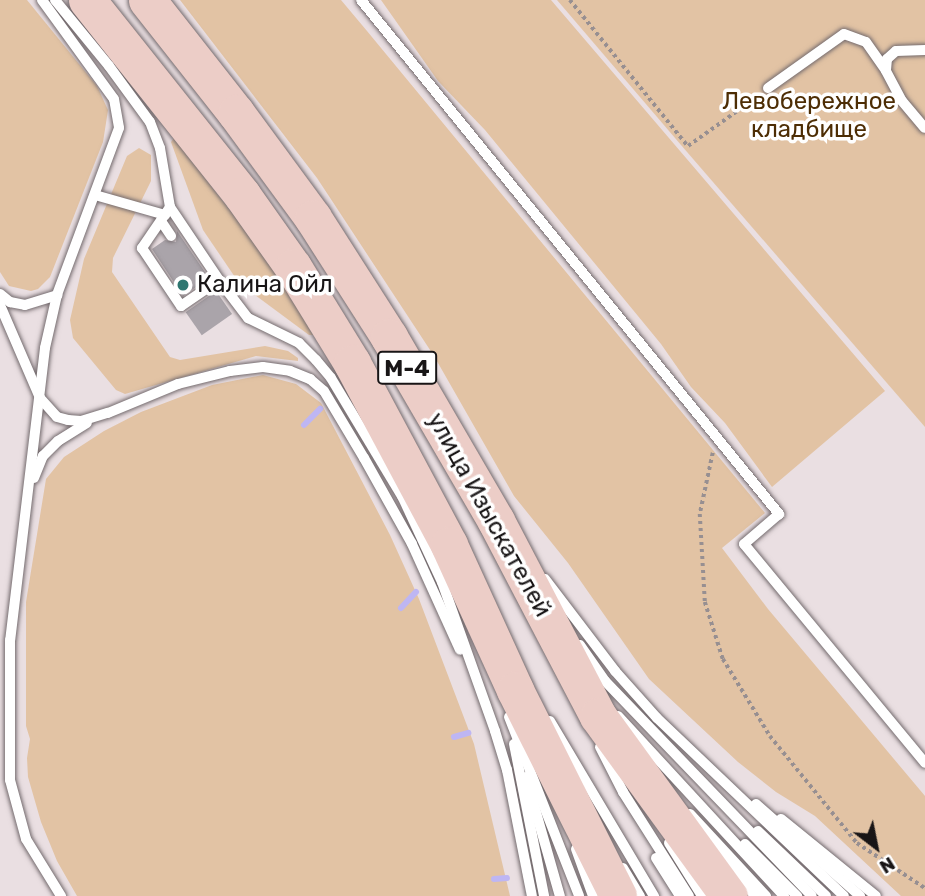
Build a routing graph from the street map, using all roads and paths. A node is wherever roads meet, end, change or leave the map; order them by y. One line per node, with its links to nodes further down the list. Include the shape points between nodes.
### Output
1 (42, 0): 11 (lane, via 106,88 118,115 114,145)
2 (55, 0): 12 (lane, via 150,122 160,148)
3 (87, 0): 28 (highway, улица Изыскателей / М-4, via 242,195 293,267 352,363 449,545)
4 (147, 0): 24 (highway, улица Изыскателей / М-4, via 313,218 390,337)
5 (361, 0): 22 (lane)
6 (570, 0): 9 (path, via 688,146)
7 (925, 50): 8 (lane, via 897,51 887,59)
8 (886, 71): 9 (lane, via 866,42 844,34); 10 (lane, via 902,101)
9 (768, 88)
10 (925, 128)
11 (95, 195): 12 (lane); 18 (lane)
12 (165, 214): 13 (lane); 14 (lane); 16 (lane)
13 (152, 234): 15 (lane); 16 (lane, via 142,248 181,306)
14 (171, 236)
15 (159, 244)
16 (219, 280): 32 (lane, via 248,318 299,343 316,360 362,427 428,548)
17 (0, 294): 18 (lane, via 25,305)
18 (57, 295): 20 (lane)
19 (0, 305): 20 (lane)
20 (40, 398): 21 (lane, via 57,417 68,420); 23 (lane)
21 (108, 413): 23 (lane, via 74,430 43,456); 32 (lane, via 178,384 230,371 263,367 310,379 324,391 412,544)
22 (716, 437): 35 (lane, via 779,514 744,544); 42 (path, via 700,514 705,602 723,659 769,736 858,843)
23 (27, 506): 44 (lane, via 10,640 10,780 26,839)
24 (496, 521): 25 (lane); 27 (highway, улица Изыскателей / М-4); 33 (lane, via 605,681)
25 (528, 560)
26 (537, 569): 31 (lane)
27 (546, 630): 29 (lane); 39 (highway, улица Изыскателей / М-4, via 598,716)
28 (511, 688): 38 (lane); 40 (highway, улица Изыскателей / М-4); 43 (lane); 46 (lane)
29 (596, 693): 34 (lane); 39 (lane)
30 (544, 712): 41 (lane)
31 (657, 718): 36 (lane); 67 (lane)
32 (495, 731): 45 (lane)
33 (656, 735): 65 (lane); 66 (lane)
34 (654, 752): 63 (lane); 64 (lane)
35 (925, 763)
36 (737, 787): 68 (lane); 69 (lane)
37 (623, 792): 39 (lane, via 594,733); 55 (lane); 56 (lane)
38 (557, 800)
39 (664, 802): 57 (lane); 58 (lane); 59 (highway, улица Изыскателей / М-4); 60 (lane); 61 (lane); 62 (lane)
40 (596, 859): 47 (lane); 48 (lane); 49 (lane); 50 (lane); 51 (lane); 52 (lane)
41 (633, 859): 53 (lane); 54 (lane)
42 (925, 888)
43 (559, 895)
44 (61, 896)
45 (531, 896)
46 (544, 896)
47 (577, 896)
48 (593, 896)
49 (598, 896)
50 (612, 896)
51 (632, 896)
52 (640, 896)
53 (654, 896)
54 (661, 896)
55 (680, 896)
56 (689, 896)
57 (702, 896)
58 (712, 896)
59 (729, 896)
60 (739, 896)
61 (755, 896)
62 (766, 896)
63 (784, 896)
64 (797, 896)
65 (813, 896)
66 (826, 896)
67 (844, 896)
68 (860, 896)
69 (876, 896)

